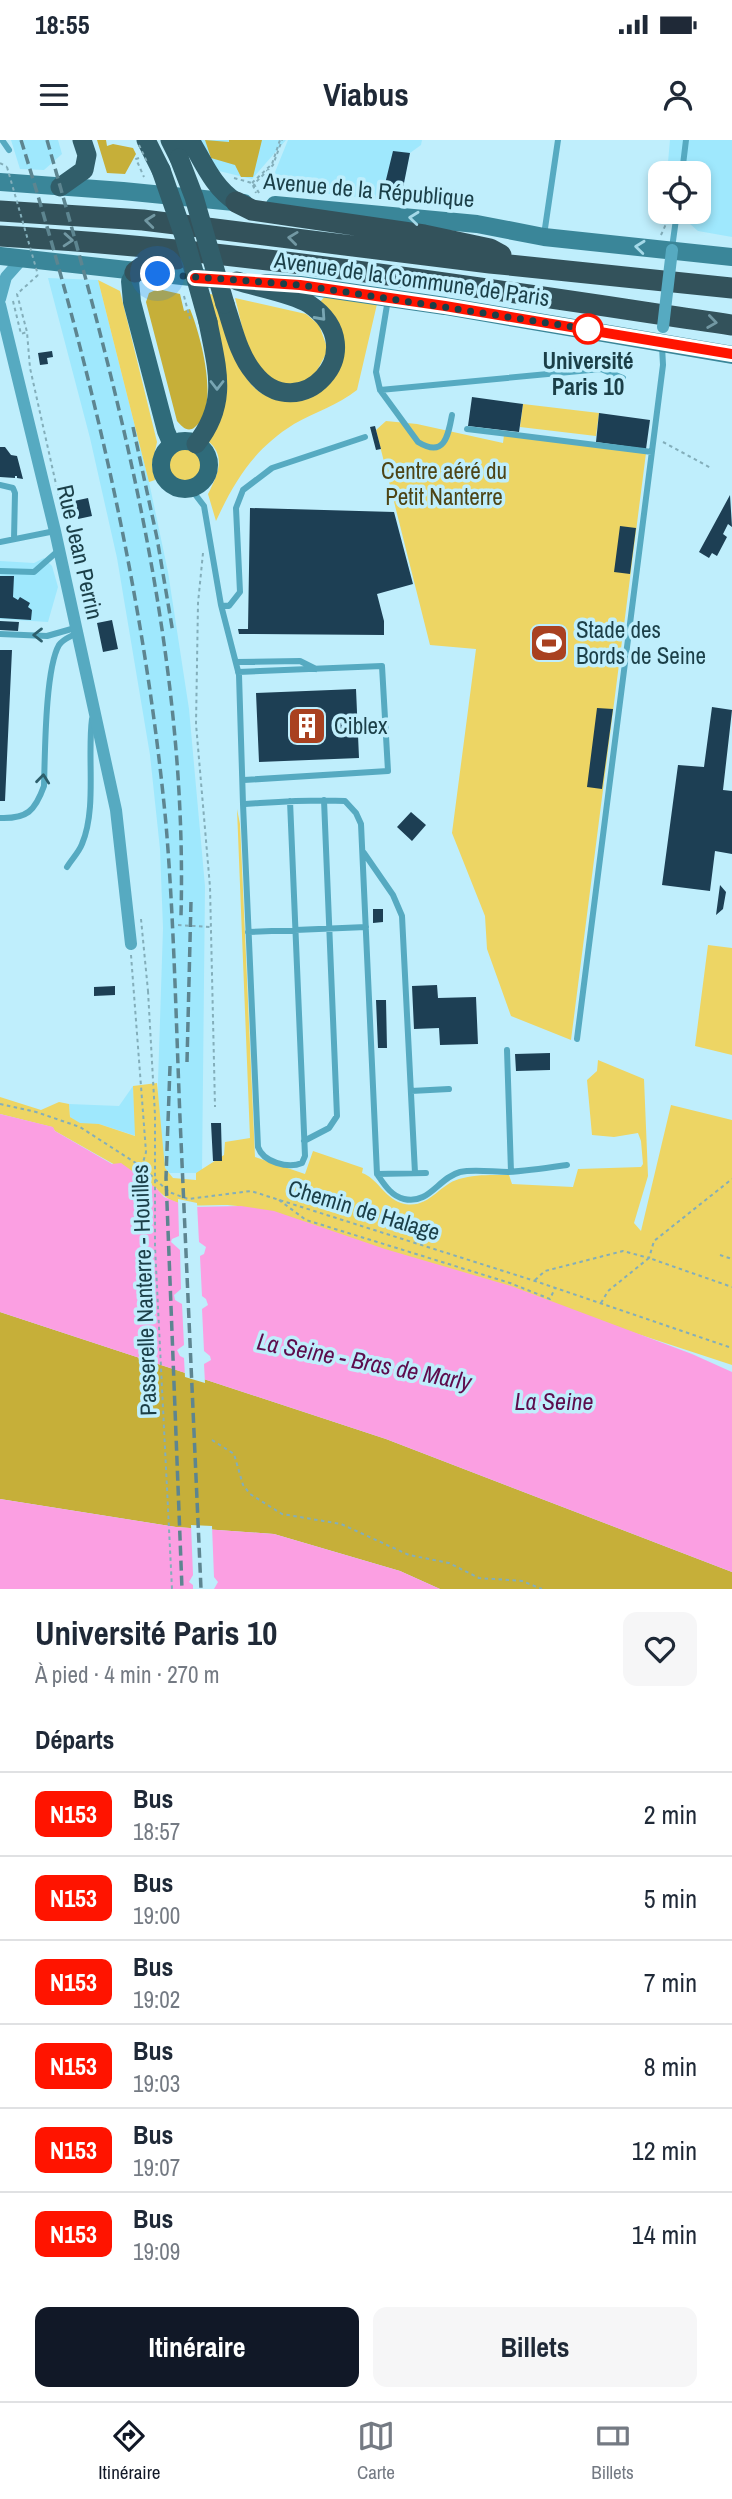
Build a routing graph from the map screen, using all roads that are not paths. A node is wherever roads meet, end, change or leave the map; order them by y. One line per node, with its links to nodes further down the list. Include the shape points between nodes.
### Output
1 (2, 140): 8 (lane)
2 (82, 140): 11 (highway, via 87,155 83,170)
3 (146, 140): 37 (highway, one-way to 37, bridge, via 184,236 217,370 217,402 210,425)
4 (170, 140): 24 (highway, one-way to 4, bridge, via 304,301 321,314 335,340 335,359 318,384 283,392 264,384 246,363 194,197)
5 (190, 140): 12 (highway, via 214,183)
6 (558, 140): 16 (lane)
7 (686, 140): 9 (lane)
8 (9, 150)
9 (683, 161)
10 (3, 174): 11 (main road, Avenue de la République)
11 (60, 187): 12 (main road, Avenue de la République)
12 (236, 202): 16 (main road, Avenue de la République, one-way to 12, via 477,224); 22 (highway, via 253,209 490,249)
13 (0, 211): 22 (highway, one-way to 13, via 143,220)
14 (675, 224): 17 (lane)
15 (0, 236): 21 (highway, one-way to 21, via 149,246)
16 (544, 237): 17 (main road, Avenue de la République, one-way to 16)
17 (672, 250): 19 (main road, Avenue de la République); 30 (street, bridge)
18 (0, 257): 20 (main road, Avenue de la Commune de Paris)
19 (732, 257)
20 (22, 259): 23 (main road, Avenue de la Commune de Paris); 27 (street, via 6,277)
21 (330, 266): 23 (highway, via 318,274 162,258); 29 (highway, one-way to 29)
22 (522, 266): 25 (highway)
23 (135, 272): 24 (main road, Avenue de la Commune de Paris); 38 (main road, via 132,302)
24 (237, 281): 26 (main road, Avenue de la Commune de Paris)
25 (732, 288)
26 (388, 298): 30 (main road, Avenue de la Commune de Paris); 33 (lane, via 376,372)
27 (0, 299)
28 (0, 305): 42 (street, Rue Jean Perrin)
29 (732, 325)
30 (661, 341): 31 (main road, Avenue de la Commune de Paris); 39 (lane, via 663,365)
31 (732, 355)
32 (623, 378): 33 (lane, via 601,369)
33 (380, 390): 34 (lane, via 427,448 442,445)
34 (452, 415)
35 (467, 429): 39 (lane)
36 (365, 437): 47 (lane, via 272,468 243,490 236,508 240,592 229,606)
37 (196, 444): 38 (main road); 41 (main road, via 209,464 205,480)
38 (172, 445): 41 (main road, via 161,458 162,475 174,487)
39 (652, 452): 66 (lane)
40 (0, 485): 43 (lane, via 15,492)
41 (191, 489): 47 (lane, via 204,506)
42 (55, 531): 43 (lane); 45 (street, Rue Jean Perrin)
43 (14, 539): 44 (lane)
44 (0, 542)
45 (59, 550): 46 (lane, via 34,572); 48 (street, Rue Jean Perrin)
46 (0, 571)
47 (221, 606): 50 (lane)
48 (76, 631): 49 (lane, one-way to 49); 53 (street, Rue Jean Perrin); 58 (lane, one-way to 48, via 22,817 40,796 53,664 57,648)
49 (0, 635)
50 (236, 662): 51 (lane, via 300,661); 52 (lane)
51 (318, 670): 52 (lane); 54 (lane, via 382,666 388,771)
52 (238, 672): 54 (lane)
53 (93, 710): 60 (lane, via 85,833); 65 (street, Rue Jean Perrin, via 116,810)
54 (244, 780): 57 (lane)
55 (324, 800): 56 (lane); 59 (lane, via 345,801 356,813); 62 (lane)
56 (290, 801): 57 (lane); 63 (lane)
57 (243, 804): 64 (lane)
58 (0, 818)
59 (363, 851): 61 (lane); 69 (lane, via 402,916)
60 (68, 867)
61 (366, 927): 62 (lane); 75 (lane)
62 (330, 928): 63 (lane); 70 (lane, via 337,1116 329,1128)
63 (295, 930): 64 (lane); 70 (lane)
64 (248, 932): 70 (lane, via 258,1147 267,1159 294,1166 305,1156)
65 (131, 944)
66 (577, 1039)
67 (507, 1050): 72 (lane)
68 (449, 1089): 69 (lane)
69 (411, 1091): 73 (lane)
70 (304, 1141)
71 (567, 1165): 72 (lane)
72 (511, 1172): 75 (lane, via 461,1172 419,1199 393,1195)
73 (415, 1173): 74 (lane); 75 (lane)
74 (426, 1173)
75 (377, 1174)

